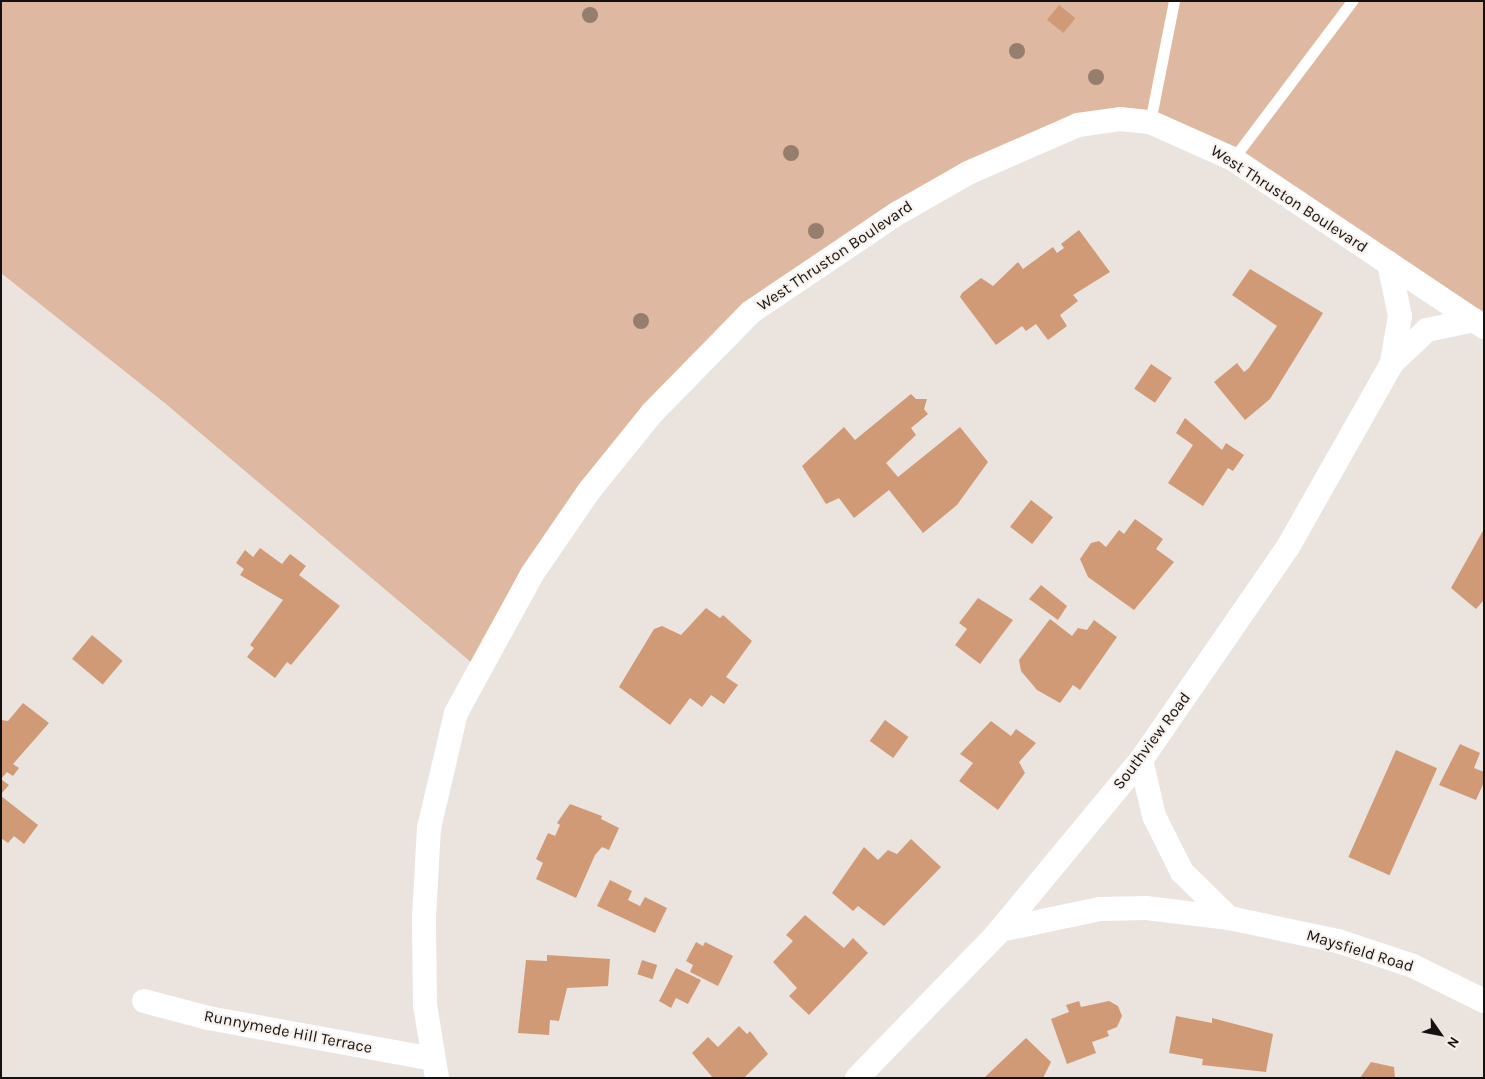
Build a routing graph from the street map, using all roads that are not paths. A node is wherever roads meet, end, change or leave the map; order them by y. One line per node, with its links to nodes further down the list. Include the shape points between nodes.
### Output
1 (1174, 1): 3 (lane)
2 (1352, 1): 4 (lane)
3 (1150, 122): 4 (street, West Thruston Boulevard); 13 (street, West Thruston Boulevard, via 1094,121 1030,144 898,213 819,264 751,312 652,413 589,491 532,574 478,668 456,713 443,758 429,828 423,931)
4 (1233, 159): 5 (street, West Thruston Boulevard)
5 (1389, 264): 6 (street, West Thruston Boulevard); 7 (street, Southview Road, via 1400,316)
6 (1479, 324): 7 (street, Southview Road, via 1427,330)
7 (1392, 363): 8 (street, Southview Road, via 1288,547)
8 (1141, 760): 9 (street, via 1154,816 1182,872); 10 (street, Southview Road)
9 (1230, 918): 10 (street, Maysfield Road, via 1146,908 1100,909); 12 (street, Maysfield Road, via 1346,944 1413,966)
10 (1000, 930): 14 (street, Southview Road)
11 (144, 1001): 13 (street, Runnymede Hill Terrace)
12 (1484, 1001)
13 (435, 1068)
14 (857, 1078)

